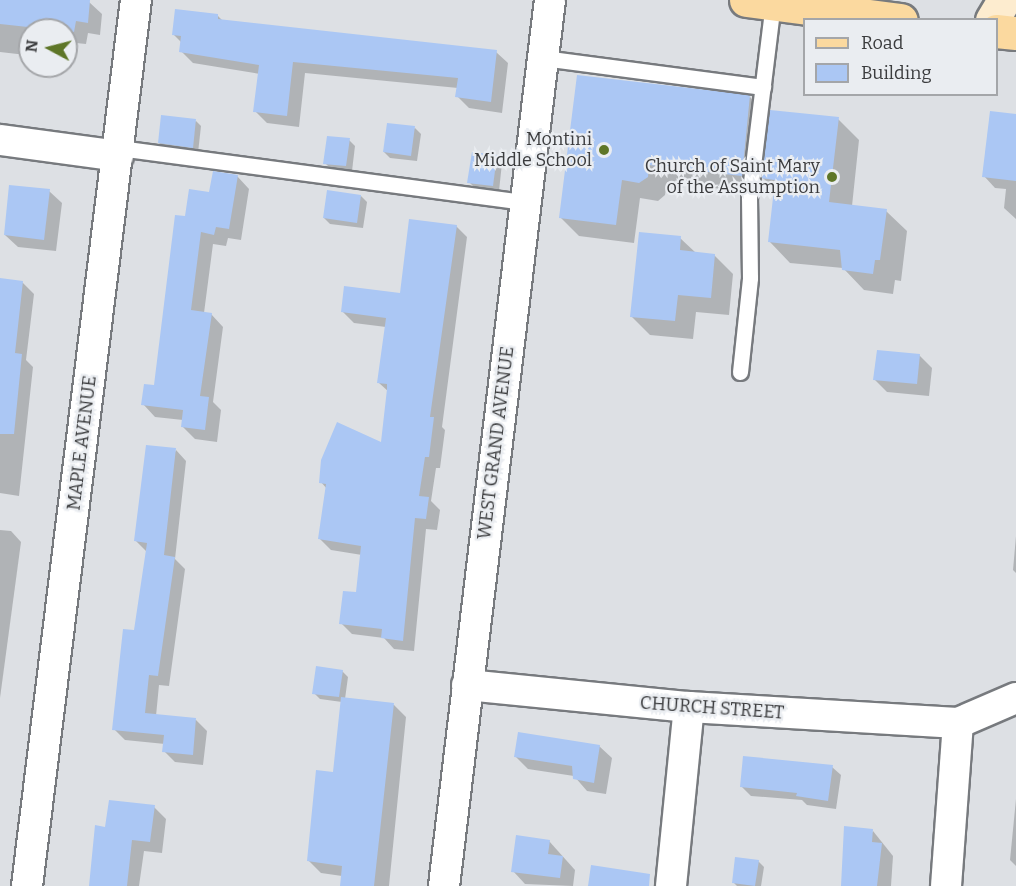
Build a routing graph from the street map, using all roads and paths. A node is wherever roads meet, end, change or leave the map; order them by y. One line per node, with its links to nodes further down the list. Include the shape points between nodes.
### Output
1 (136, 0): 12 (street, MAPLE AVENUE)
2 (550, 0): 9 (street, WEST GRAND AVENUE)
3 (1004, 0): 6 (street)
4 (760, 2): 5 (main road); 10 (lane)
5 (885, 18)
6 (993, 18)
7 (998, 31): 8 (main road)
8 (1016, 33)
9 (543, 58): 10 (lane); 13 (street, WEST GRAND AVENUE)
10 (763, 87): 14 (lane, via 748,224 750,278)
11 (0, 140): 12 (street)
12 (118, 152): 13 (lane); 19 (street, MAPLE AVENUE)
13 (525, 202): 15 (street, WEST GRAND AVENUE)
14 (740, 372)
15 (467, 685): 17 (street, CHURCH STREET); 20 (street, WEST GRAND AVENUE)
16 (1016, 698): 18 (street)
17 (689, 707): 18 (street, CHURCH STREET); 21 (street)
18 (958, 723): 22 (street)
19 (27, 886)
20 (444, 886)
21 (671, 886)
22 (946, 886)

